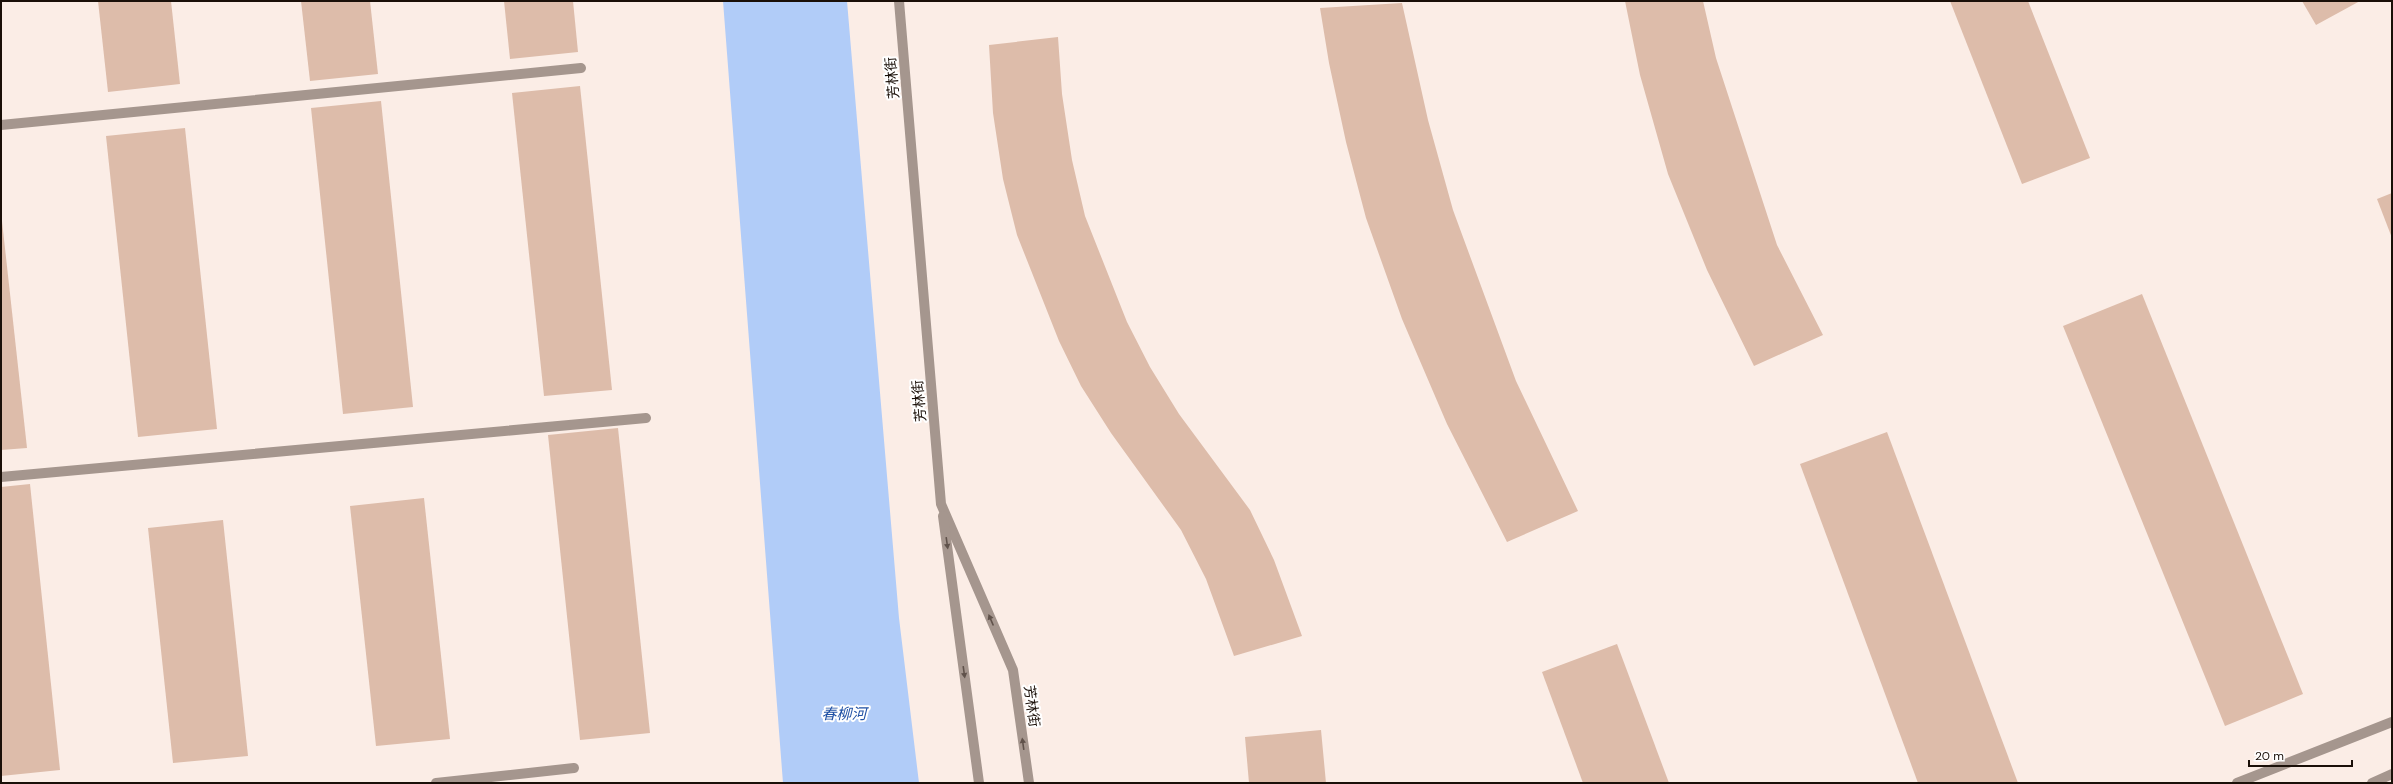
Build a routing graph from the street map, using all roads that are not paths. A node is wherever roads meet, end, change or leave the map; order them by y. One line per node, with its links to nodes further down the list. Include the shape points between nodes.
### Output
1 (899, 1): 6 (street, 芳林街)
2 (581, 68): 3 (street)
3 (1, 125)
4 (646, 418): 5 (street)
5 (1, 477)
6 (941, 504): 11 (street, one-way to 11); 12 (street, 芳林街, one-way to 6, via 1013,670)
7 (2392, 722): 13 (street)
8 (574, 768): 10 (street)
9 (2392, 774): 14 (street)
10 (436, 783)
11 (979, 783)
12 (1029, 783)
13 (2238, 783)
14 (2372, 783)

